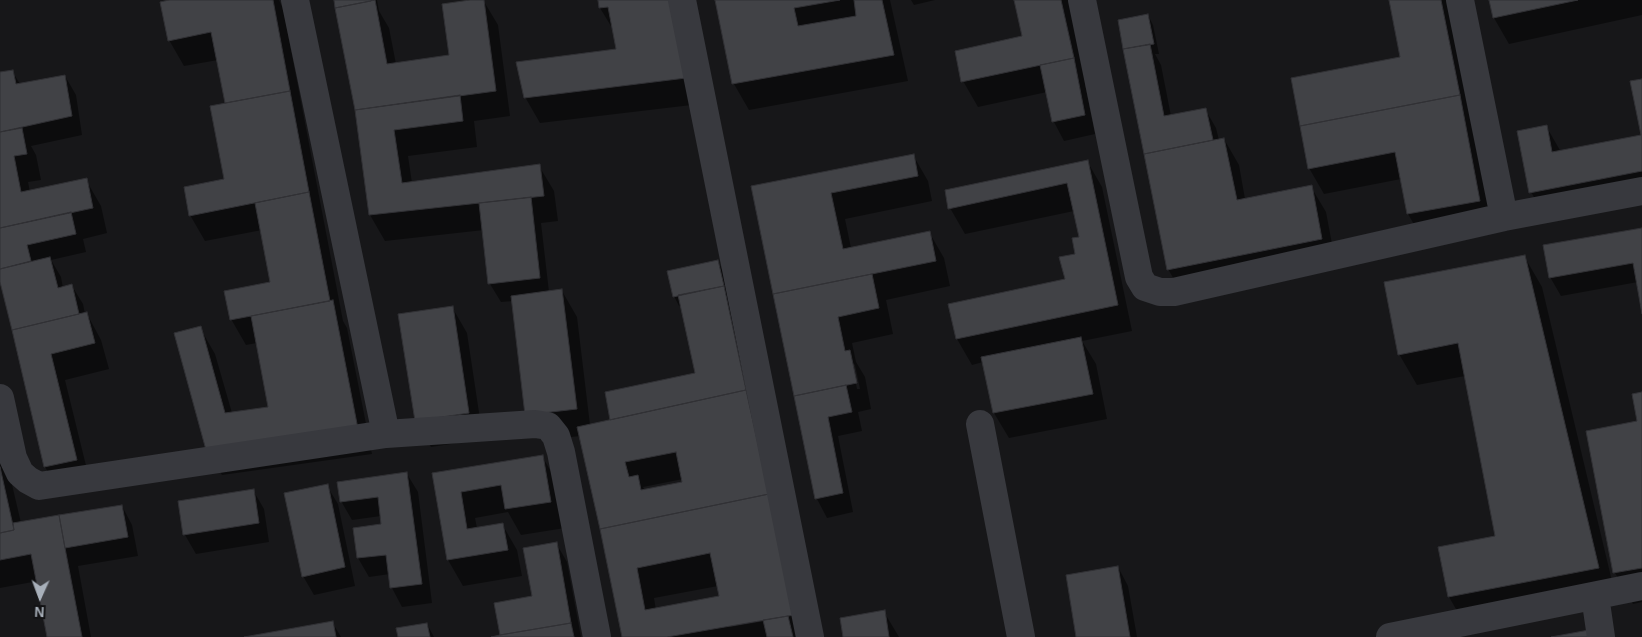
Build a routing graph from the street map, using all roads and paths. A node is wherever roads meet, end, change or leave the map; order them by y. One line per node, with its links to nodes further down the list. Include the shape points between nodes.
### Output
1 (296, 0): 9 (lane)
2 (682, 0): 13 (lane)
3 (1082, 0): 6 (lane, via 1139,276 1146,287 1174,292)
4 (1460, 0): 6 (lane)
5 (1642, 191): 6 (lane)
6 (1504, 217)
7 (0, 398): 9 (lane, via 13,458 20,474 39,486)
8 (980, 424): 14 (lane)
9 (386, 434): 12 (lane, via 535,424 548,426 556,436 561,452)
10 (1642, 586): 11 (lane)
11 (1595, 596): 15 (lane); 16 (lane)
12 (597, 637)
13 (810, 637)
14 (1021, 637)
15 (1390, 637)
16 (1601, 637)

